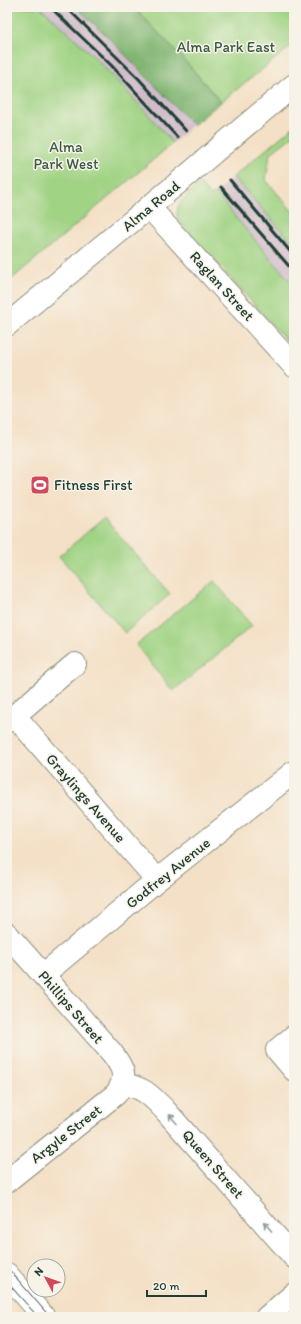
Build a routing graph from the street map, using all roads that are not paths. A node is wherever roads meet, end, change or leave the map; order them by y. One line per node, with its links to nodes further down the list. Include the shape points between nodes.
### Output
1 (294, 85): 2 (street, Alma Road, bridge)
2 (150, 206): 3 (street, Alma Road); 4 (street, Raglan Street)
3 (7, 326)
4 (294, 366)
5 (75, 664): 6 (street)
6 (11, 719): 8 (street, Graylings Avenue)
7 (294, 772): 8 (street, Godfrey Avenue)
8 (157, 880): 10 (street, Godfrey Avenue)
9 (7, 934): 10 (street, Phillips Street)
10 (43, 975): 13 (street, Phillips Street, via 120,1064 123,1070)
11 (294, 1036): 12 (street, via 277,1050)
12 (294, 1070)
13 (123, 1084): 14 (street, Argyle Street, via 109,1100); 15 (street, Queen Street, one-way to 13, via 164,1109 144,1091)
14 (7, 1181)
15 (294, 1257)
16 (7, 1274): 18 (street)
17 (294, 1294): 19 (street)
18 (44, 1317)
19 (267, 1317)

